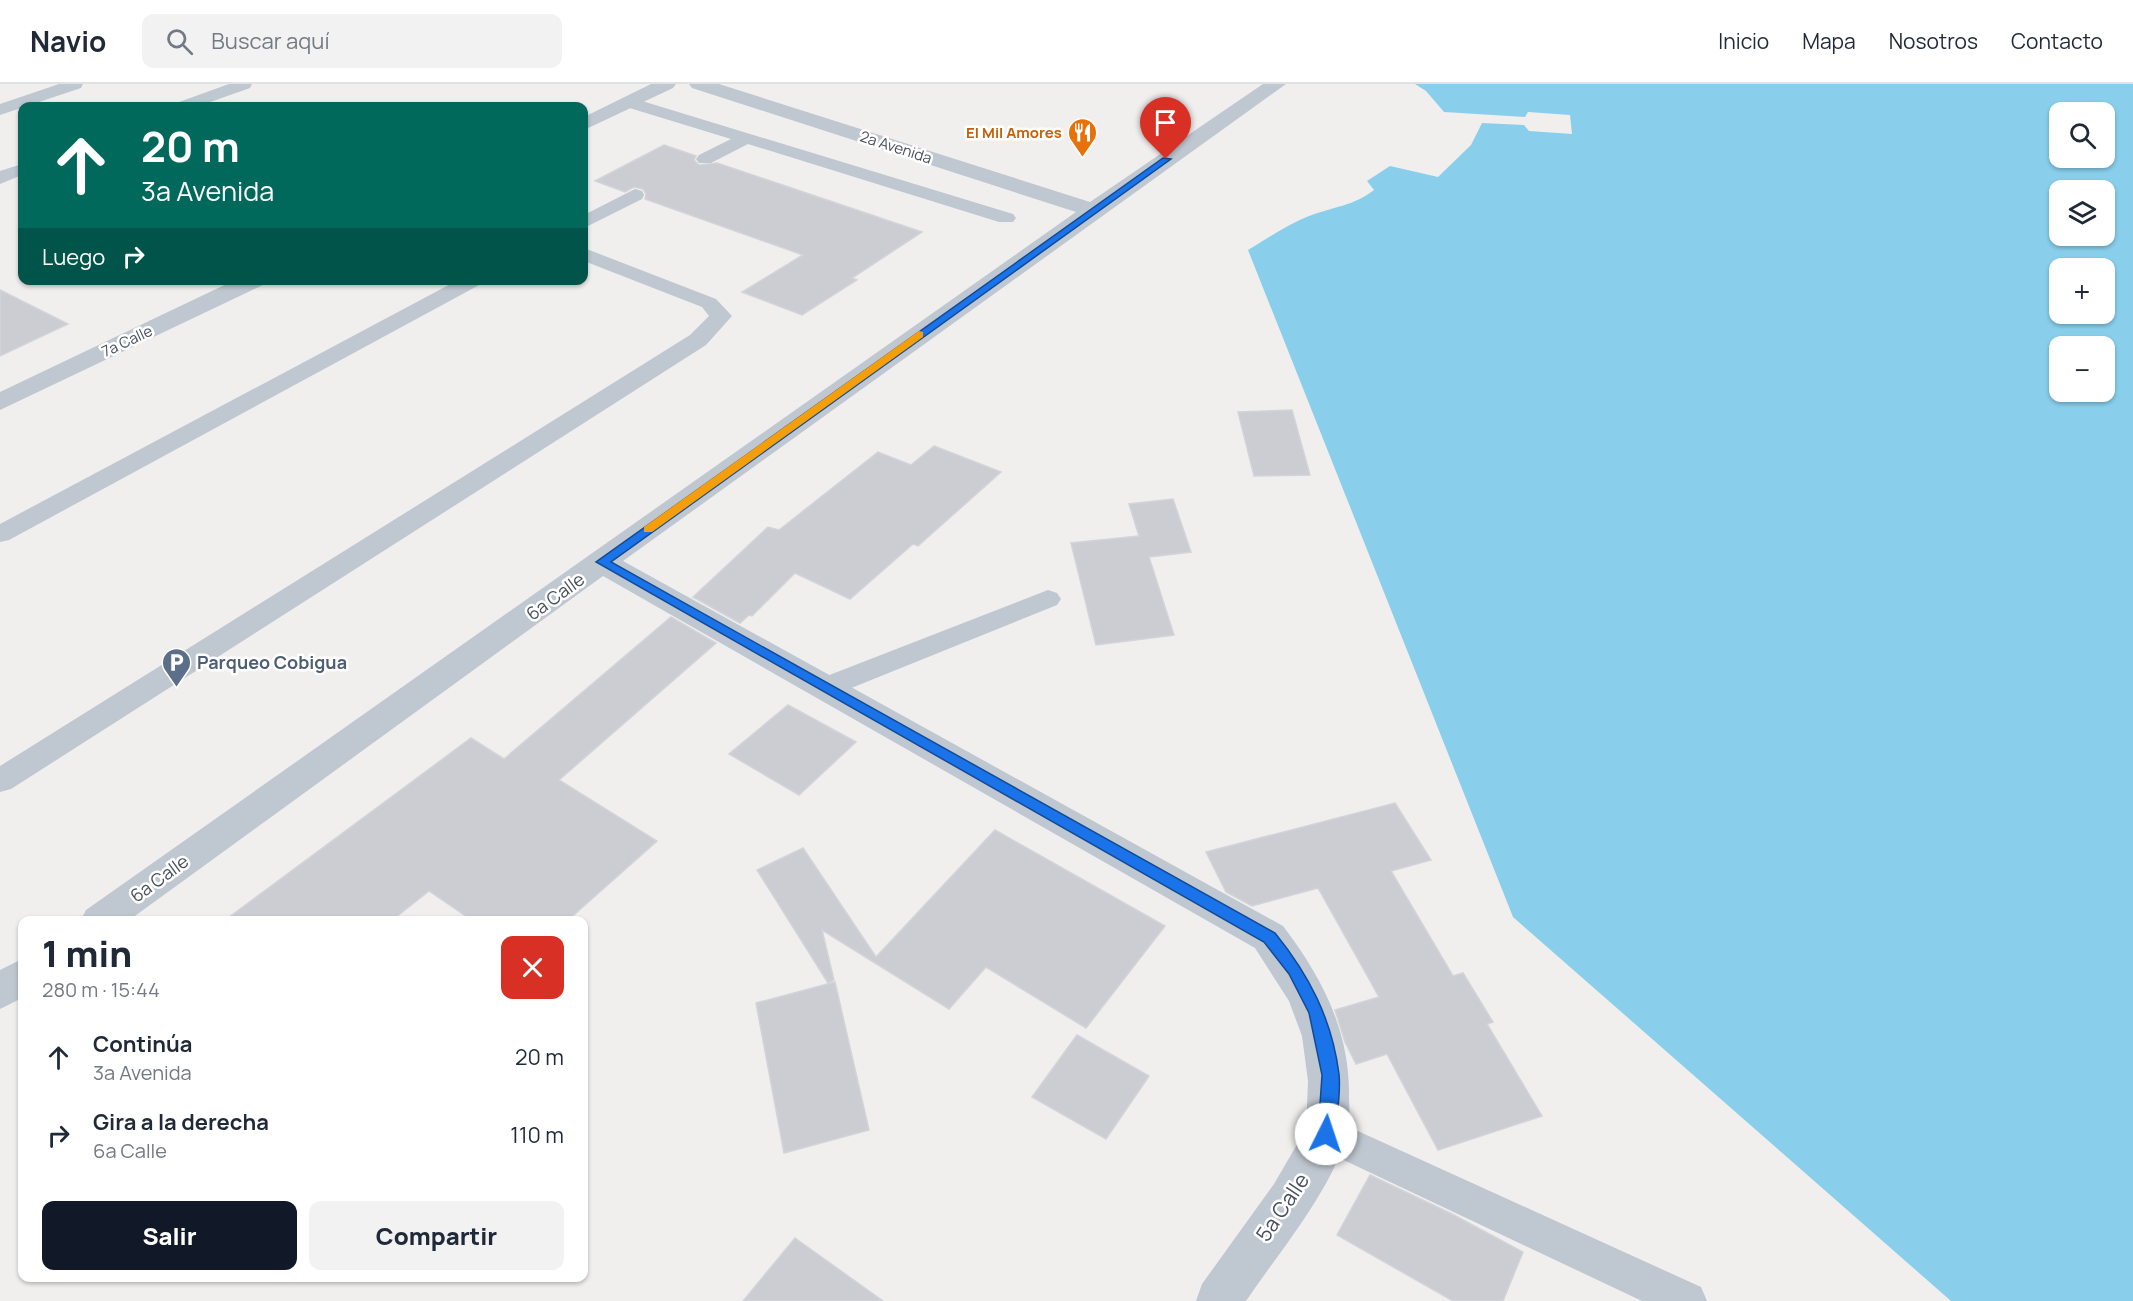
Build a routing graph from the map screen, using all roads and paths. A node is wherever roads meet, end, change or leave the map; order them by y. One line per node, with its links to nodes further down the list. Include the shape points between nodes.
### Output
1 (75, 84): 6 (lane)
2 (244, 84): 7 (lane)
3 (666, 84): 8 (street)
4 (699, 84): 17 (street, 2a Avenida)
5 (1276, 84): 17 (street, 6a Calle)
6 (23, 102)
7 (196, 102)
8 (629, 102): 11 (street); 12 (lane)
9 (18, 104): 10 (lane)
10 (0, 110)
11 (588, 122)
12 (747, 138): 13 (lane); 18 (lane)
13 (705, 159)
14 (18, 171): 15 (lane)
15 (0, 178)
16 (635, 195): 19 (lane)
17 (1093, 210): 25 (street, 6a Calle)
18 (1006, 218)
19 (588, 220)
20 (588, 257): 28 (lane, via 709,303 721,316 698,340)
21 (245, 285): 23 (street, 7a Calle)
22 (465, 285): 24 (lane)
23 (0, 402)
24 (0, 534)
25 (602, 562): 27 (street, 5a Calle); 29 (street, 6a Calle)
26 (1047, 599): 27 (lane)
27 (824, 688): 32 (street, 5a Calle, via 1269,938 1294,969 1317,1013 1330,1075)
28 (0, 781)
29 (106, 916)
30 (18, 979): 31 (street)
31 (0, 992)
32 (1326, 1134): 33 (street, 5a Calle, via 1306,1173); 34 (lane)
33 (1219, 1301)
34 (1687, 1301)

